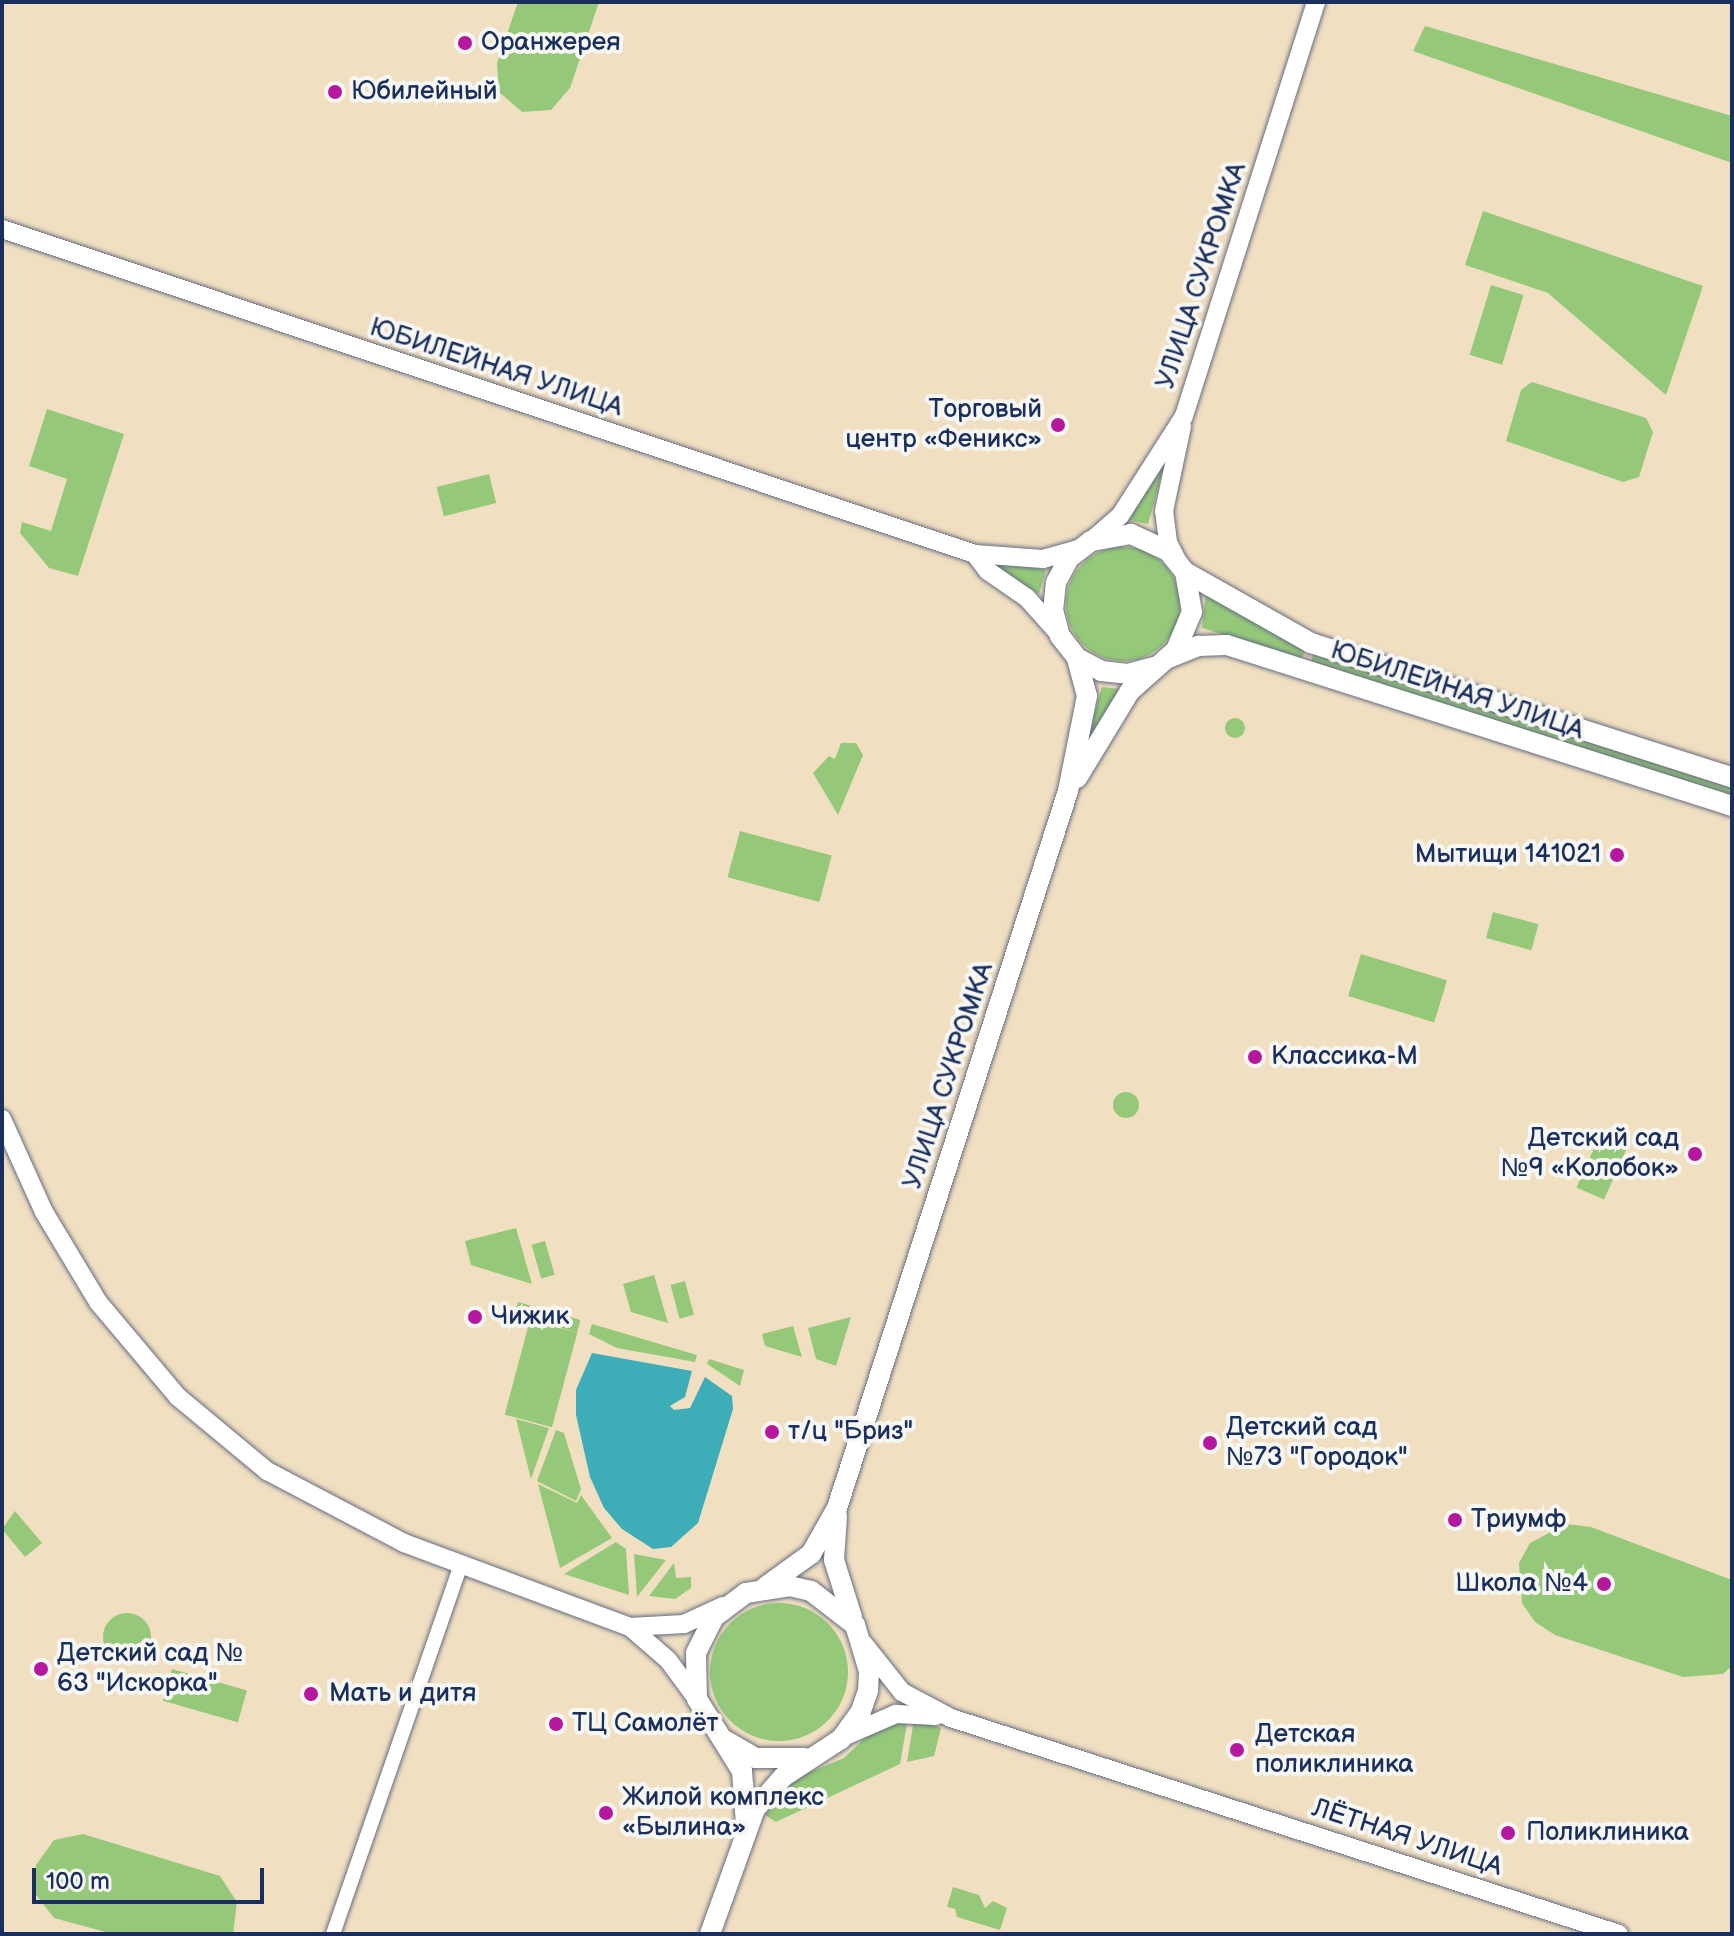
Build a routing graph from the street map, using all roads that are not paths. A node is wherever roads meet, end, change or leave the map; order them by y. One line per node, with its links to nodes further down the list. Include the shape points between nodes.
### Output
1 (1316, 2): 3 (street, УЛИЦА СУКРОМКА)
2 (2, 229): 5 (street, ЮБИЛЕЙНАЯ УЛИЦА)
3 (1184, 416): 4 (street, УЛИЦА СУКРОМКА, via 1120,516); 6 (street, via 1164,511 1168,542)
4 (1085, 545): 5 (street, ЮБИЛЕЙНАЯ УЛИЦА, via 1043,559); 6 (main road, via 1117,534 1144,537); 7 (main road, via 1061,570 1053,596)
5 (975, 554): 7 (street, ЮБИЛЕЙНАЯ УЛИЦА, via 988,571 1027,598)
6 (1181, 566): 9 (main road, via 1193,599 1189,626); 10 (main road, ЮБИЛЕЙНАЯ УЛИЦА, via 1311,643)
7 (1060, 636): 8 (main road)
8 (1077, 658): 9 (main road, via 1114,674); 11 (main road, УЛИЦА СУКРОМКА, via 1087,696)
9 (1160, 663): 11 (main road, via 1130,691); 12 (main road, ЮБИЛЕЙНАЯ УЛИЦА, via 1198,646 1227,645)
10 (1732, 777)
11 (1068, 791): 16 (main road, УЛИЦА СУКРОМКА)
12 (1732, 806)
13 (2, 1119): 15 (street)
14 (2, 1144): 15 (street)
15 (18, 1159): 17 (street, via 76,1269 178,1397 267,1471 343,1514)
16 (837, 1508): 18 (main road, УЛИЦА СУКРОМКА, via 811,1554); 20 (main road, УЛИЦА СУКРОМКА, via 834,1560)
17 (460, 1567): 21 (street); 29 (street)
18 (765, 1587): 19 (main road); 20 (main road, via 811,1591)
19 (726, 1605): 21 (street, via 684,1624); 23 (main road, via 696,1653)
20 (855, 1625): 22 (main road)
21 (630, 1627): 23 (street, via 668,1660)
22 (864, 1644): 24 (street, via 902,1692); 26 (main road, via 868,1691)
23 (697, 1699): 25 (main road)
24 (951, 1718): 26 (street, via 896,1714); 31 (street, ЛЁТНАЯ УЛИЦА)
25 (720, 1737): 27 (main road, via 773,1761); 28 (main road, via 742,1771)
26 (841, 1739): 27 (main road)
27 (823, 1751): 28 (main road, via 783,1777)
28 (746, 1824): 30 (main road)
29 (333, 1934)
30 (710, 1934)
31 (1619, 1934)

